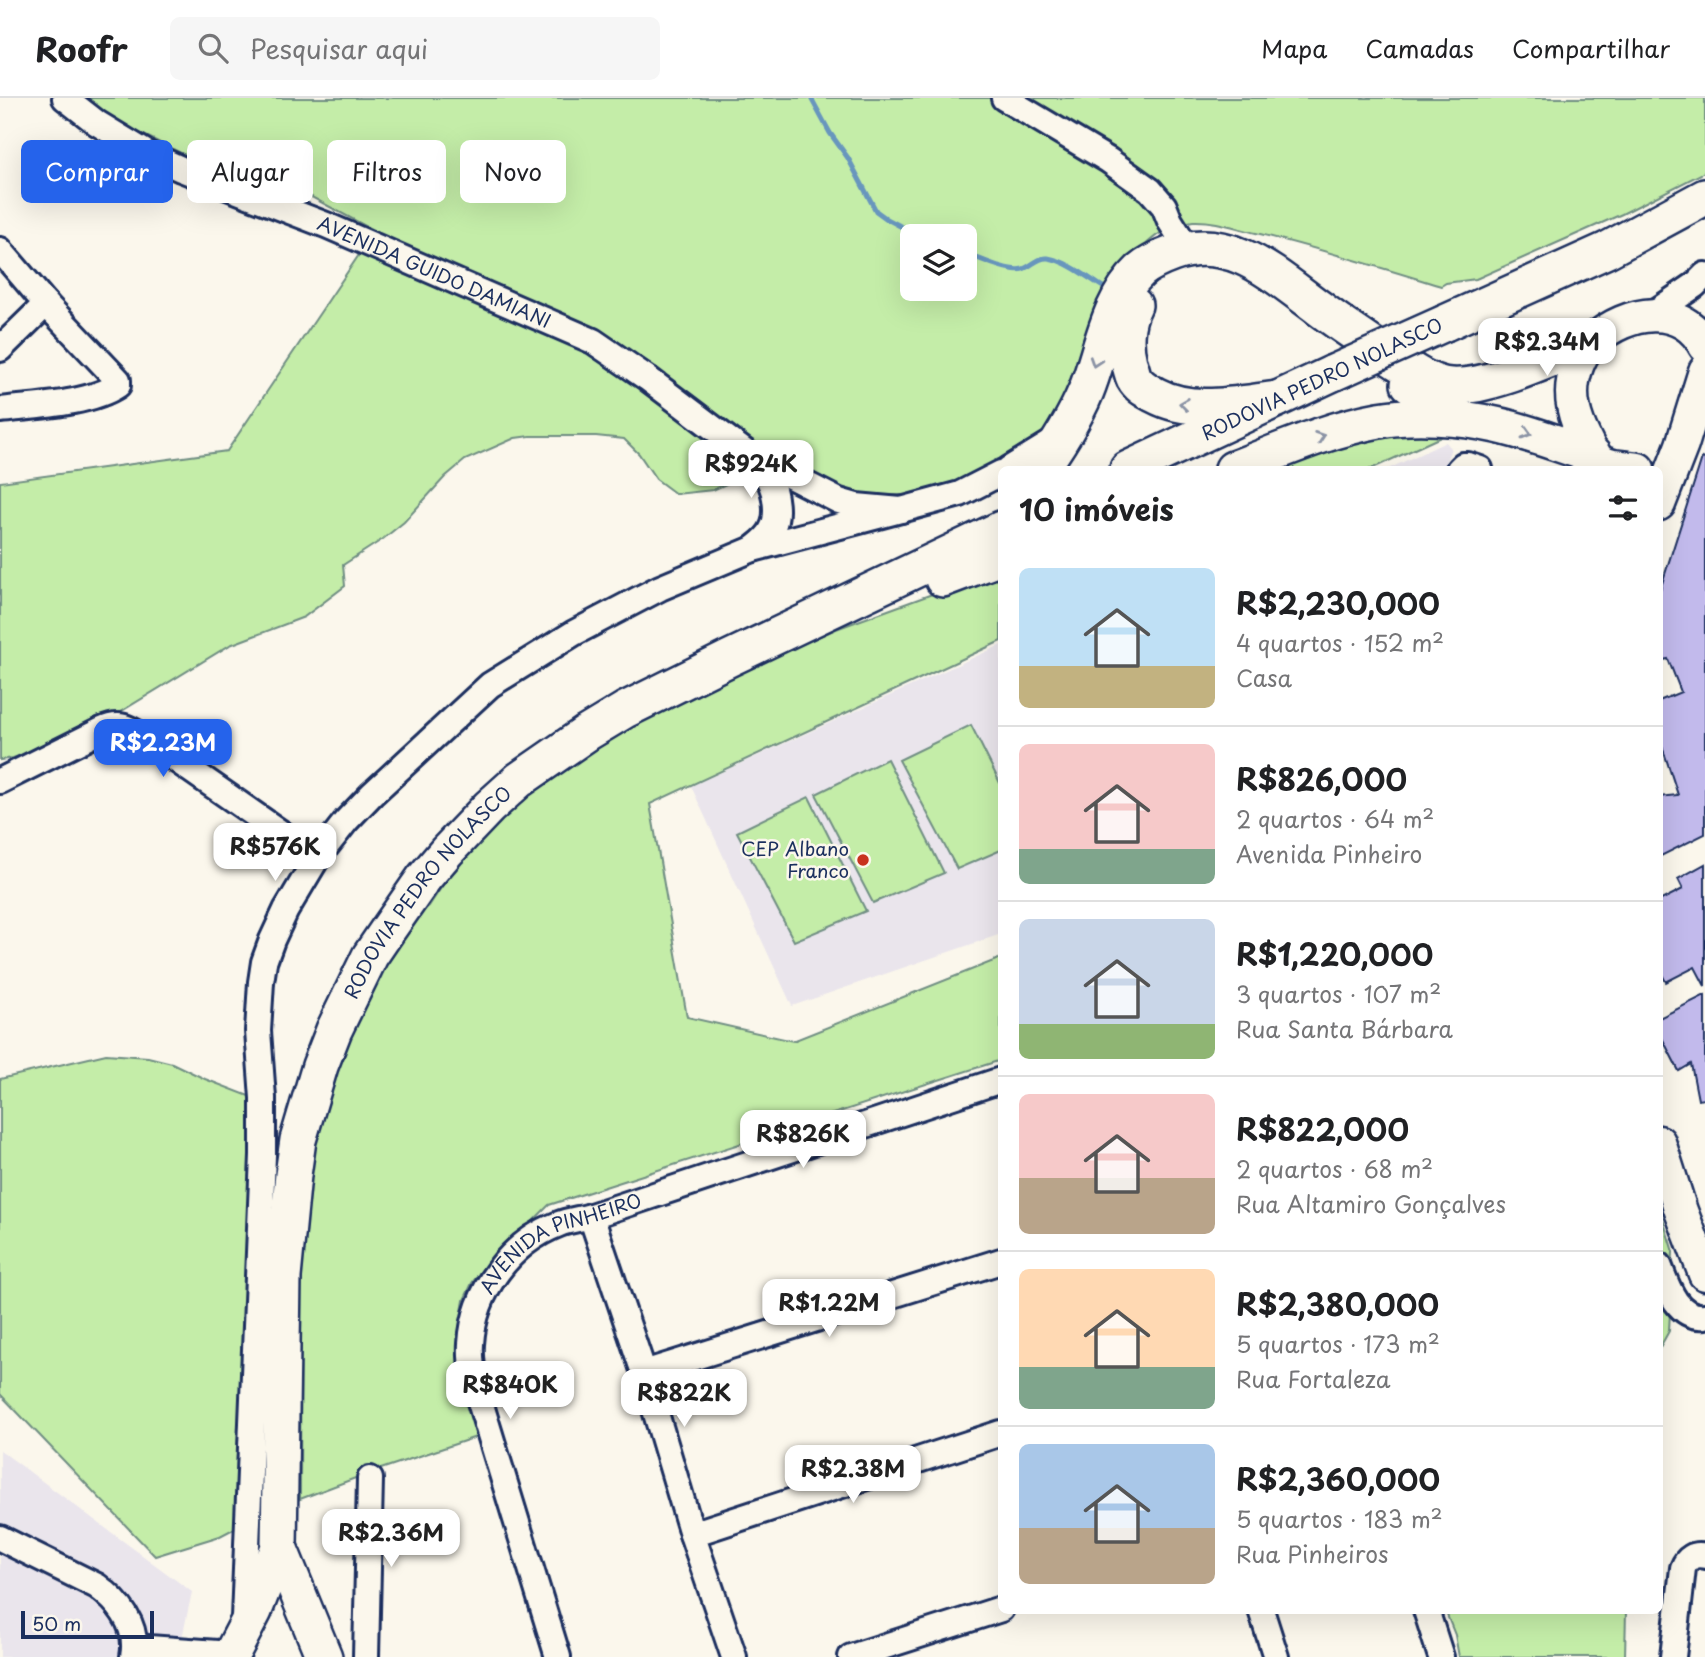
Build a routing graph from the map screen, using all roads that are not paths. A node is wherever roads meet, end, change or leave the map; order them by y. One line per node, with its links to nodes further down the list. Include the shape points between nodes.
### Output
1 (65, 98): 18 (street, AVENIDA GUIDO DAMIANI, via 97,123 159,159 326,225 593,341)
2 (1004, 98): 4 (street, via 1150,190 1164,205)
3 (1705, 197): 13 (highway, RODOVIA PEDRO NOLASCO, bridge, via 1607,250)
4 (1187, 248): 9 (highway, via 1222,249 1257,262 1349,330 1422,377 1449,386 1487,382); 16 (highway, one-way to 16, via 1152,262 1126,286 1086,392)
5 (0, 250): 7 (street)
6 (1705, 275): 8 (street)
7 (46, 304): 11 (street); 14 (street, via 118,380 118,386 106,393)
8 (1651, 315): 9 (main road); 10 (main road, via 1673,317 1699,335)
9 (1606, 333): 19 (main road, via 1585,350 1572,393 1575,414)
10 (1705, 346)
11 (0, 349)
12 (1705, 371): 17 (main road)
13 (1277, 399): 15 (highway, one-way to 15, via 1189,406 1142,388 1133,377 1126,349 1131,310 1142,289 1180,263 1202,261 1249,275); 22 (highway, RODOVIA PEDRO NOLASCO)
14 (0, 410)
15 (1460, 418): 19 (highway, one-way to 19, via 1530,433); 23 (highway, one-way to 15, via 1353,426 1393,419)
16 (1060, 437): 20 (street); 21 (highway)
17 (1682, 445): 24 (main road); 26 (main road)
18 (749, 455): 28 (street, AVENIDA GUIDO DAMIANI, via 839,501); 30 (street, AVENIDA GUIDO DAMIANI, via 769,480 776,513 772,528)
19 (1596, 462)
20 (1014, 466)
21 (1042, 466)
22 (1134, 466)
23 (1241, 466)
24 (1662, 466)
25 (998, 475): 28 (street, AVENIDA GUIDO DAMIANI, via 960,494)
26 (1663, 495)
27 (998, 507): 32 (highway)
28 (901, 510): 30 (street)
29 (998, 530): 32 (highway, RODOVIA PEDRO NOLASCO)
30 (752, 549): 35 (street, via 648,594 490,685 372,794)
31 (998, 558): 33 (highway)
32 (907, 573): 33 (highway, RODOVIA PEDRO NOLASCO)
33 (730, 658): 48 (highway, RODOVIA PEDRO NOLASCO, via 625,710 519,780 424,878 370,956 334,1030 298,1140 283,1277)
34 (0, 781): 35 (street, via 102,730 121,726)
35 (317, 858): 54 (street, via 272,940 261,982 258,1031 263,1155)
36 (998, 1081): 38 (street, AVENIDA PINHEIRO)
37 (1663, 1155): 40 (main road)
38 (591, 1216): 43 (street); 57 (street, AVENIDA PINHEIRO, via 560,1224 522,1245 484,1294 471,1346 474,1382)
39 (998, 1262): 43 (street)
40 (1705, 1274)
41 (1663, 1275): 42 (street, via 1677,1303 1692,1316)
42 (1705, 1316)
43 (644, 1373): 46 (street)
44 (998, 1434): 46 (street)
45 (370, 1479): 56 (street)
46 (692, 1534): 58 (street)
47 (0, 1538): 55 (street, via 111,1596 131,1625)
48 (279, 1548): 53 (highway, RODOVIA PEDRO NOLASCO); 54 (highway, RODOVIA PEDRO NOLASCO)
49 (1705, 1556): 62 (street, via 1692,1556 1683,1568)
50 (998, 1610): 59 (street)
51 (1262, 1614): 60 (street)
52 (1427, 1614): 61 (street)
53 (318, 1643): 54 (highway, via 285,1615 276,1615 268,1616)
54 (235, 1647): 55 (street)
55 (134, 1652)
56 (366, 1657)
57 (558, 1657)
58 (734, 1657)
59 (851, 1657)
60 (1276, 1657)
61 (1441, 1657)
62 (1672, 1657)

